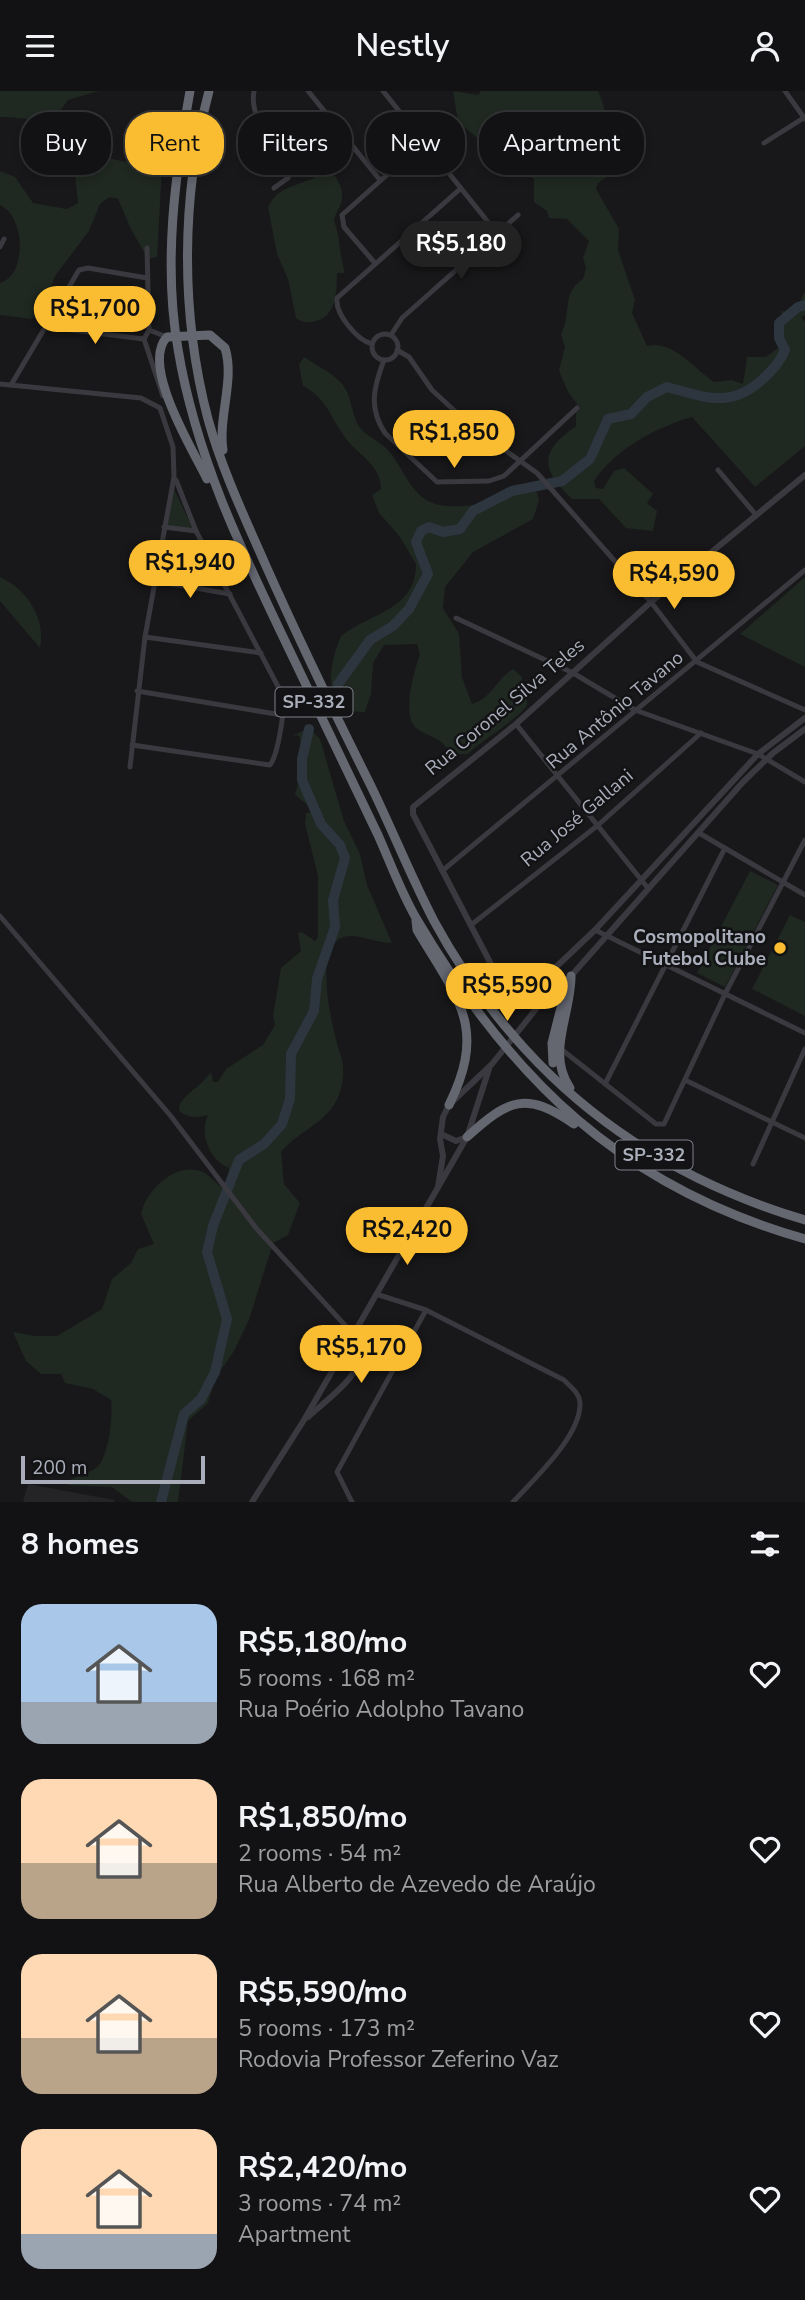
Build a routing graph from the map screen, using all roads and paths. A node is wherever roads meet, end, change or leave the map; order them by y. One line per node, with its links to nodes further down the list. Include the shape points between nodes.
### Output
1 (190, 91): 40 (highway, SP-332, via 173,219 175,327 195,427)
2 (209, 91): 37 (highway, SP-332, via 193,178 188,243 191,326 208,418)
3 (254, 91): 13 (street, via 258,121 290,167 288,178)
4 (308, 91): 12 (street)
5 (383, 91): 7 (street)
6 (785, 91): 8 (street)
7 (400, 112)
8 (805, 118): 9 (street)
9 (764, 143)
10 (386, 175): 12 (street)
11 (450, 175): 14 (street)
12 (380, 180): 20 (street, via 346,210 341,221)
13 (274, 188)
14 (460, 189): 16 (street); 20 (street)
15 (518, 215): 16 (street)
16 (496, 232): 24 (street, via 402,318)
17 (4, 239): 18 (street)
18 (0, 247)
19 (147, 248): 21 (street)
20 (374, 263): 27 (street, via 336,302 337,310 360,339)
21 (147, 278): 22 (street, via 88,268 76,273); 23 (street)
22 (48, 327): 26 (street); 31 (street)
23 (149, 330): 25 (street); 26 (street)
24 (391, 335): 27 (street, via 379,335); 28 (street, via 398,343)
25 (167, 337): 33 (highway, via 158,352); 37 (highway, via 210,335 225,348 228,378 221,437)
26 (144, 339): 33 (street, via 155,379)
27 (372, 344): 29 (street, via 374,355)
28 (397, 350): 29 (street); 34 (street, via 471,426)
29 (384, 360): 34 (street, via 373,393 380,425 431,479 445,484 497,479)
30 (0, 384): 31 (street)
31 (11, 385): 38 (street, via 156,403 173,447)
32 (577, 408): 34 (street)
33 (175, 417): 40 (highway)
34 (523, 461): 46 (street)
35 (719, 470): 39 (street)
36 (805, 475): 39 (street, Rua Coronel Silva Teles)
37 (227, 476): 82 (highway, SP-332, via 307,658 434,921)
38 (174, 478): 41 (street); 42 (street)
39 (756, 515): 46 (street, Rua Coronel Silva Teles)
40 (226, 517): 76 (highway, SP-332)
41 (164, 527): 42 (street); 44 (street)
42 (196, 531): 45 (street)
43 (805, 570): 50 (street, Rua Antônio Tavano)
44 (155, 581): 45 (street); 48 (street)
45 (230, 594): 49 (street)
46 (651, 603): 50 (street); 51 (street, Rua Coronel Silva Teles)
47 (456, 618): 51 (street)
48 (145, 637): 49 (street); 52 (street)
49 (261, 653): 55 (street, via 283,696)
50 (697, 662): 53 (street, Rua Antônio Tavano); 54 (street)
51 (573, 673): 53 (street); 57 (street, Rua Coronel Silva Teles)
52 (138, 691): 55 (street); 60 (street)
53 (635, 710): 59 (street); 64 (street, Rua Antônio Tavano)
54 (805, 710)
55 (282, 715): 60 (street, via 274,759 265,766)
56 (805, 718): 61 (street)
57 (516, 724): 64 (street); 70 (street, Rua Coronel Silva Teles, via 418,800 413,814)
58 (805, 729): 62 (street)
59 (701, 733): 61 (street); 66 (street, Rua José Gallani)
60 (132, 745): 63 (street)
61 (758, 754): 62 (street); 71 (street)
62 (767, 759): 65 (street); 67 (street)
63 (130, 767)
64 (558, 778): 66 (street); 70 (street, Rua Antônio Tavano)
65 (805, 782)
66 (597, 826): 71 (street); 77 (street, Rua José Gallani)
67 (699, 833): 69 (street); 73 (street)
68 (805, 839): 72 (street)
69 (725, 848): 72 (street); 80 (street)
70 (442, 871): 77 (street)
71 (641, 881): 73 (street); 78 (street)
72 (783, 882): 74 (street); 85 (street)
73 (647, 887): 79 (street)
74 (805, 895)
75 (0, 916): 107 (street, via 165,1109 256,1228)
76 (415, 916): 95 (highway, via 417,930 460,1003 469,1035 466,1067); 100 (highway, SP-332, via 495,1037 524,1071)
77 (471, 925): 81 (street, via 493,968 502,973 522,974)
78 (595, 930): 79 (street); 81 (street)
79 (604, 935): 80 (street); 84 (street)
80 (664, 964): 85 (street); 93 (street)
81 (558, 965): 83 (street); 84 (street, via 567,965)
82 (465, 971): 83 (highway, via 499,990); 92 (highway, SP-332, via 502,1022)
83 (551, 976): 86 (street)
84 (570, 977): 86 (street); 88 (highway); 92 (highway, via 552,1043)
85 (725, 994): 87 (street); 91 (street)
86 (544, 999): 90 (street)
87 (805, 1033)
88 (559, 1047): 93 (street); 94 (highway, via 561,1072)
89 (805, 1049): 96 (street)
90 (492, 1064): 95 (street); 98 (street)
91 (685, 1080): 93 (street, via 664,1124 656,1124); 96 (street)
92 (557, 1081): 94 (highway, SP-332)
93 (605, 1084)
94 (581, 1104): 103 (highway, SP-332, via 616,1131 715,1188)
95 (449, 1105): 97 (street)
96 (772, 1122): 99 (street); 101 (street)
97 (441, 1134): 98 (street, via 456,1140); 102 (street)
98 (467, 1137): 100 (highway, via 518,1101 549,1108); 102 (street)
99 (805, 1138)
100 (598, 1140): 104 (highway, SP-332, via 659,1180 723,1212)
101 (754, 1164)
102 (438, 1187): 105 (street)
103 (805, 1220)
104 (805, 1239)
105 (376, 1294): 106 (street); 107 (street)
106 (426, 1310): 110 (street, via 337,1472); 111 (street, via 565,1380 576,1390 580,1402 577,1419 565,1444)
107 (354, 1334): 108 (street); 108 (street, via 362,1349 351,1376)
108 (304, 1420): 109 (street)
109 (252, 1502)
110 (352, 1502)
111 (513, 1502)

